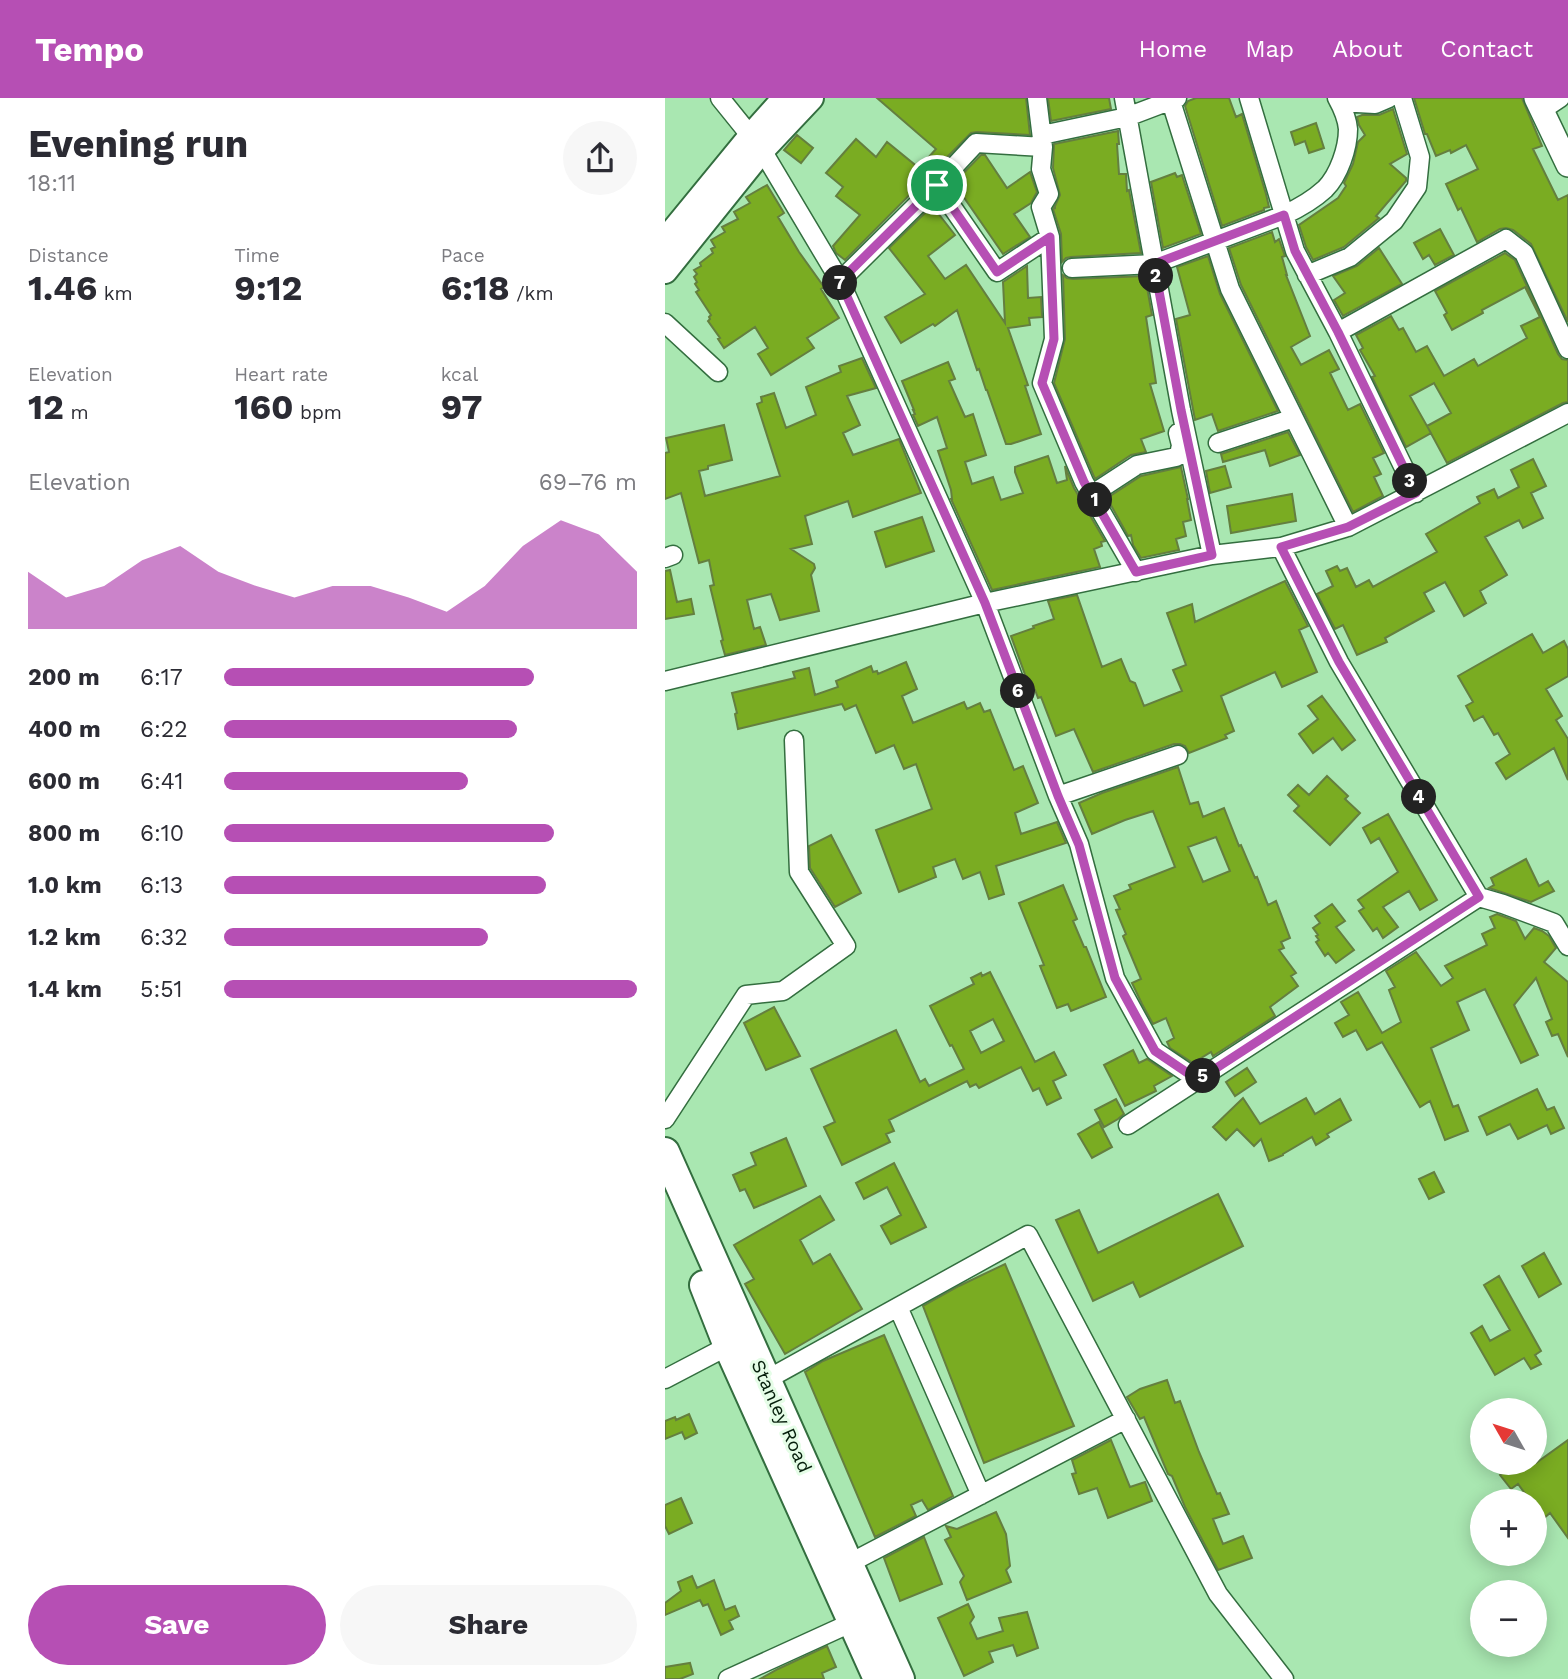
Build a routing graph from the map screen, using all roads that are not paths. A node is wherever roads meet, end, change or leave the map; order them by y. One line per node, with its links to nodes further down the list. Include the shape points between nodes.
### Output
1 (720, 98): 14 (street)
2 (785, 98): 14 (main road)
3 (811, 98): 14 (main road)
4 (1037, 98): 13 (street)
5 (1124, 98): 12 (street)
6 (1249, 98): 17 (street)
7 (1389, 98): 10 (street, via 1375,104)
8 (1402, 98): 24 (street, via 1420,158 1417,187 1394,221 1350,257)
9 (1173, 99): 12 (street); 19 (street)
10 (1338, 100): 17 (street, via 1348,128 1337,172 1318,195)
11 (1546, 102): 15 (street)
12 (1127, 117): 13 (street); 21 (street)
13 (1042, 141): 16 (street, via 976,143); 18 (street, via 1041,169 1049,194 1041,206)
14 (756, 143): 20 (main road); 23 (main road); 25 (street)
15 (1568, 165)
16 (937, 185): 18 (street, via 997,272); 25 (street)
17 (1284, 215): 19 (street); 24 (street)
18 (1050, 237): 35 (street, via 1054,339 1042,383)
19 (1215, 241): 21 (street); 32 (street, via 1230,289)
20 (665, 242)
21 (1154, 264): 22 (street); 38 (street)
22 (1072, 268)
23 (665, 271)
24 (1307, 275): 28 (street)
25 (840, 281): 40 (street)
26 (1157, 319): 35 (street, via 1181,445 1179,455 1137,465)
27 (665, 323): 30 (street)
28 (1338, 332): 29 (street, via 1506,239 1524,253); 34 (street)
29 (1568, 349)
30 (719, 372)
31 (1568, 413): 34 (street)
32 (1294, 418): 33 (street); 36 (street)
33 (1218, 443)
34 (1416, 493): 36 (street)
35 (1091, 495): 39 (street)
36 (1348, 527): 37 (street)
37 (1281, 547): 38 (street); 45 (street, via 1339,662)
38 (1212, 555): 39 (street)
39 (1136, 572): 40 (street)
40 (985, 603): 41 (street); 44 (street)
41 (665, 681)
42 (795, 740): 48 (street, via 799,872 846,946 783,991 746,995)
43 (1178, 755): 44 (street)
44 (1058, 796): 47 (street, via 1079,845 1115,978 1155,1051)
45 (1479, 897): 46 (street, via 1553,923); 47 (street)
46 (1568, 946)
47 (1198, 1080): 49 (street)
48 (665, 1119)
49 (1128, 1125)
50 (665, 1152): 55 (main road, Stanley Road)
51 (665, 1199): 53 (main road, Stanley Road)
52 (898, 1307): 55 (street); 56 (street, via 1028,1235); 57 (street)
53 (728, 1346): 54 (street); 55 (main road, Stanley Road)
54 (665, 1379)
55 (757, 1384): 58 (main road, Stanley Road); 59 (main road, Stanley Road, via 800,1508)
56 (1126, 1419): 57 (street); 63 (street, via 1218,1594)
57 (981, 1495): 58 (street)
58 (848, 1564): 62 (main road, Stanley Road)
59 (853, 1622): 60 (street); 61 (main road, Stanley Road)
60 (728, 1679)
61 (878, 1679)
62 (900, 1679)
63 (1284, 1679)

